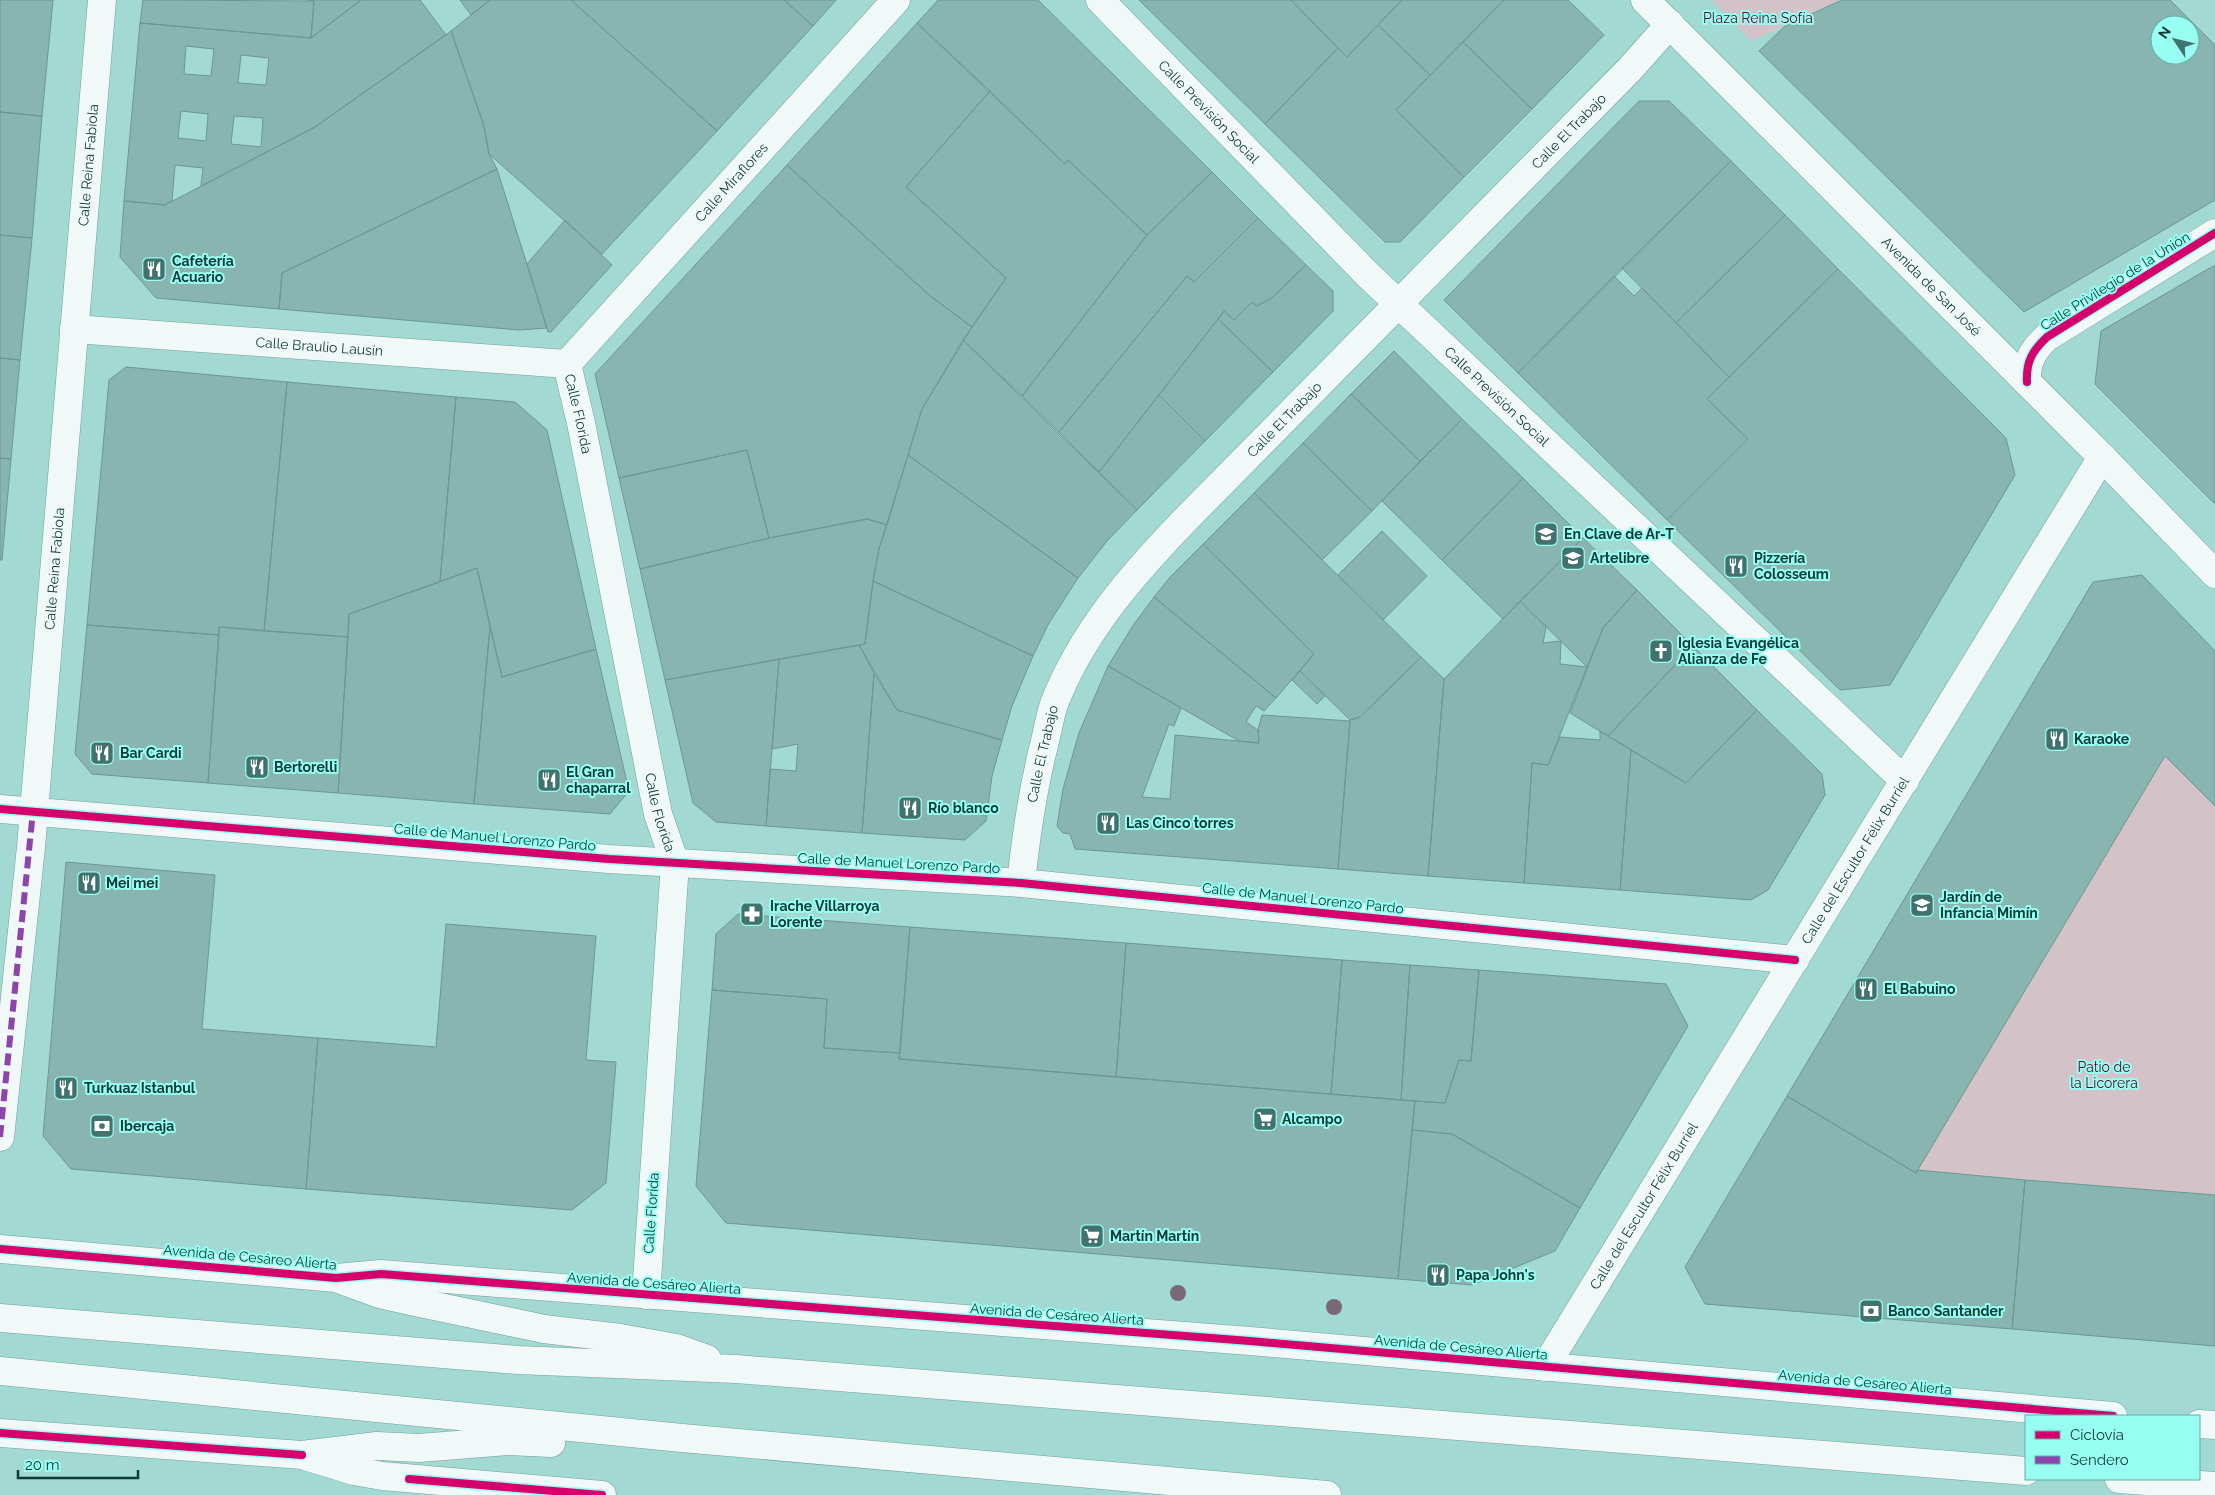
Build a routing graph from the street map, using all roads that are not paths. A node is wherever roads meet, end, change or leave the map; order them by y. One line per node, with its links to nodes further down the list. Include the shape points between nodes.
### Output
1 (102, 0): 8 (street, Calle Reina Fabiola)
2 (896, 0): 9 (street, Calle Miraflores)
3 (1100, 0): 7 (street, Calle Previsión Social)
4 (1645, 0): 5 (street, Avenida de San José)
5 (1670, 24): 7 (street, Calle El Trabajo); 10 (street, Avenida de San José)
6 (2215, 233): 10 (street, Calle Privilegio de la Unión, via 2047,337 2032,353)
7 (1398, 303): 13 (street, Calle Previsión Social); 17 (street, Calle El Trabajo, via 1139,568 1106,608 1054,704 1028,815)
8 (74, 329): 9 (street, Calle Braulio Lausín); 15 (street, Calle Reina Fabiola)
9 (566, 364): 16 (street, Calle Florida, via 581,423 658,814)
10 (2027, 382): 11 (street, Avenida de San José)
11 (2102, 457): 12 (street, Avenida de San José); 13 (street, Calle del Escultor Félix Burriel)
12 (2215, 574)
13 (1905, 781): 18 (street, Calle del Escultor Félix Burriel)
14 (0, 809): 15 (street, Calle de Manuel Lorenzo Pardo)
15 (34, 811): 16 (street, Calle de Manuel Lorenzo Pardo); 19 (street, Calle Reina Fabiola)
16 (675, 863): 17 (street, Calle de Manuel Lorenzo Pardo); 22 (street, Calle Florida)
17 (1021, 883): 18 (street, Calle de Manuel Lorenzo Pardo)
18 (1795, 960): 24 (street, Calle del Escultor Félix Burriel)
19 (0, 1137)
20 (0, 1249): 21 (street, Avenida de Cesáreo Alierta)
21 (336, 1278): 22 (street, Avenida de Cesáreo Alierta, via 381,1274); 25 (street, via 380,1294 511,1323 676,1348)
22 (646, 1295): 24 (street, Avenida de Cesáreo Alierta)
23 (0, 1318): 25 (street, via 518,1360)
24 (1545, 1367): 27 (street, Avenida de Cesáreo Alierta)
25 (736, 1369): 33 (street)
26 (0, 1371): 31 (street)
27 (2101, 1415)
28 (2200, 1424): 29 (street)
29 (2215, 1425)
30 (0, 1433): 32 (street)
31 (682, 1438): 32 (street, via 596,1446 508,1441 419,1448 377,1446); 37 (street)
32 (302, 1455): 36 (street, via 382,1476)
33 (2025, 1471)
34 (2134, 1480): 35 (street)
35 (2215, 1486)
36 (602, 1495)
37 (1327, 1495)

